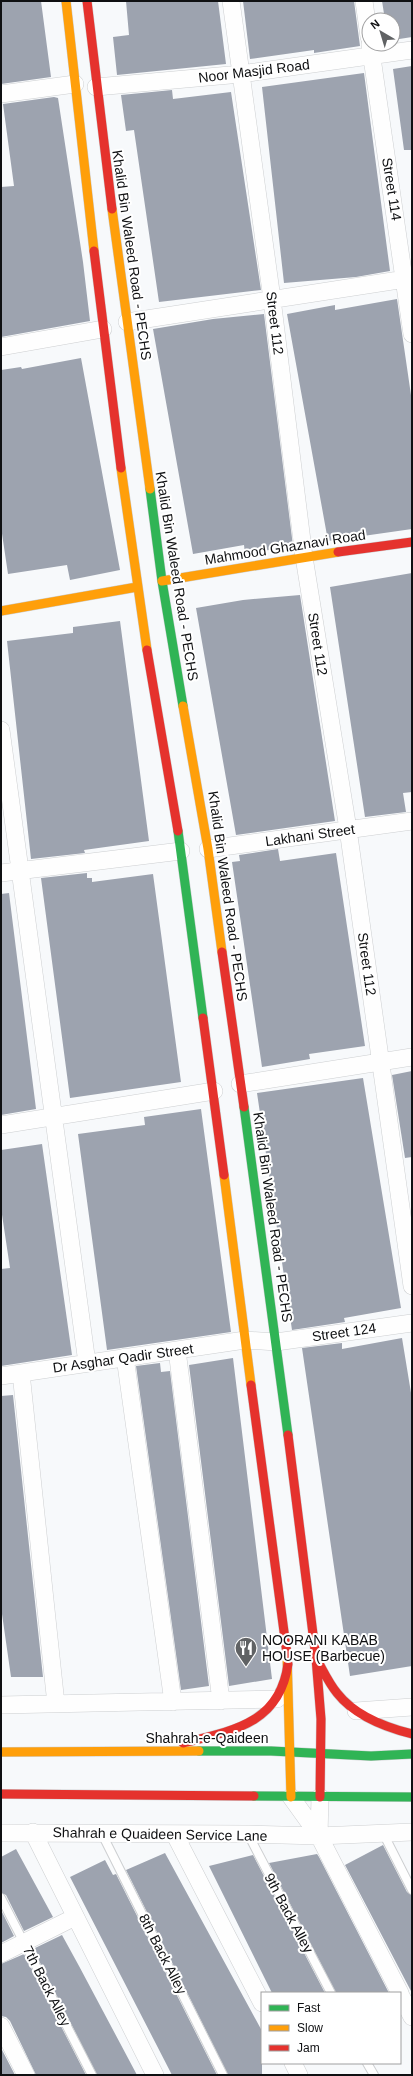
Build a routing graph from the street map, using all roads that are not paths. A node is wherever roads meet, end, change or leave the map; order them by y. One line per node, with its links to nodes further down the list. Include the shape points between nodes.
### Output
1 (66, 1): 11 (main road)
2 (87, 1): 12 (main road, Khalid Bin Waleed Road - PECHS)
3 (231, 1): 10 (street, Street 112)
4 (364, 1): 5 (street)
5 (366, 12)
6 (401, 50): 7 (street, Noor Masjid Road)
7 (412, 50)
8 (361, 52): 10 (street, Noor Masjid Road)
9 (371, 52): 14 (street, Street 114)
10 (241, 74): 12 (street, Noor Masjid Road); 15 (street, Street 112)
11 (75, 84): 13 (street); 17 (main road)
12 (96, 87): 16 (main road, Khalid Bin Waleed Road - PECHS)
13 (1, 94)
14 (409, 278): 15 (street); 18 (street, Street 114)
15 (272, 299): 16 (street); 21 (street, Street 112)
16 (127, 322): 22 (main road, Khalid Bin Waleed Road - PECHS)
17 (103, 329): 19 (street); 23 (main road)
18 (412, 334)
19 (1, 347)
20 (412, 542): 21 (main road, Mahmood Ghaznavi Road)
21 (304, 557): 22 (main road, Mahmood Ghaznavi Road); 27 (street, Street 112)
22 (162, 581): 28 (main road, Khalid Bin Waleed Road - PECHS)
23 (137, 587): 24 (main road); 29 (main road)
24 (1, 611)
25 (1, 730): 30 (street)
26 (412, 821): 27 (street, Lakhani Street)
27 (348, 830): 28 (street, Lakhani Street); 33 (street, Street 112)
28 (208, 849): 34 (main road, Khalid Bin Waleed Road - PECHS)
29 (181, 851): 30 (street); 35 (main road)
30 (20, 870): 31 (street); 36 (street)
31 (1, 873)
32 (412, 1056): 33 (street)
33 (380, 1060): 34 (street); 38 (street, Street 112)
34 (240, 1084): 41 (main road, Khalid Bin Waleed Road - PECHS)
35 (214, 1091): 36 (street); 40 (main road)
36 (54, 1118): 37 (street); 44 (street)
37 (1, 1125)
38 (412, 1286)
39 (412, 1323): 41 (street, Street 124)
40 (246, 1340): 41 (street, Street 124); 42 (street, Dr Asghar Qadir Street); 48 (main road)
41 (276, 1342): 47 (main road, Khalid Bin Waleed Road - PECHS)
42 (177, 1350): 43 (street, Dr Asghar Qadir Street); 50 (street)
43 (125, 1357): 44 (street, Dr Asghar Qadir Street); 51 (street)
44 (87, 1363): 45 (street, Dr Asghar Qadir Street)
45 (21, 1373): 46 (street, Dr Asghar Qadir Street); 52 (street)
46 (1, 1376)
47 (316, 1658): 55 (main road, via 341,1698); 60 (main road, Khalid Bin Waleed Road - PECHS)
48 (288, 1664): 49 (main road, via 283,1688); 59 (main road)
49 (277, 1699): 50 (street); 58 (main road, via 266,1711 226,1733 167,1746)
50 (221, 1701): 51 (street)
51 (173, 1702): 52 (street)
52 (56, 1704): 53 (street)
53 (1, 1705)
54 (412, 1707): 55 (street)
55 (356, 1711): 56 (main road, via 376,1722)
56 (412, 1734)
57 (1, 1752): 58 (main road, Shahrah-e-Qaideen)
58 (76, 1752): 59 (main road, Shahrah-e-Qaideen)
59 (291, 1752): 60 (main road, Shahrah-e-Qaideen); 63 (main road)
60 (321, 1752): 61 (main road, Shahrah-e-Qaideen, via 371,1756); 64 (main road, Khalid Bin Waleed Road - PECHS)
61 (412, 1754)
62 (1, 1794): 63 (main road)
63 (291, 1797): 64 (main road); 73 (street)
64 (320, 1797): 65 (main road); 73 (street)
65 (412, 1797)
66 (33, 1832): 69 (street, Shahrah e Quaideen Service Lane); 70 (street, Shahrah e Quaideen Service Lane); 76 (street)
67 (412, 1832): 68 (street, Shahrah e Quaideen Service Lane)
68 (383, 1833): 73 (street, Shahrah e Quaideen Service Lane); 74 (lane)
69 (1, 1834)
70 (102, 1834): 71 (street, Shahrah e Quaideen Service Lane); 90 (lane, 8th Back Alley)
71 (175, 1834): 72 (street, Shahrah e Quaideen Service Lane); 82 (street)
72 (248, 1834): 73 (street, Shahrah e Quaideen Service Lane); 79 (lane, 9th Back Alley)
73 (319, 1836): 80 (street)
74 (412, 1890)
75 (1, 1898): 77 (lane, 7th Back Alley)
76 (76, 1917): 77 (street); 89 (street)
77 (24, 1942): 78 (street); 88 (lane, 7th Back Alley)
78 (1, 1954)
79 (330, 1992)
80 (399, 1992)
81 (401, 1995): 83 (street)
82 (261, 2002)
83 (412, 2017)
84 (1, 2026): 87 (street)
85 (294, 2064): 91 (street)
86 (368, 2064): 92 (lane)
87 (26, 2075)
88 (92, 2075)
89 (155, 2075)
90 (224, 2075)
91 (299, 2075)
92 (374, 2075)

